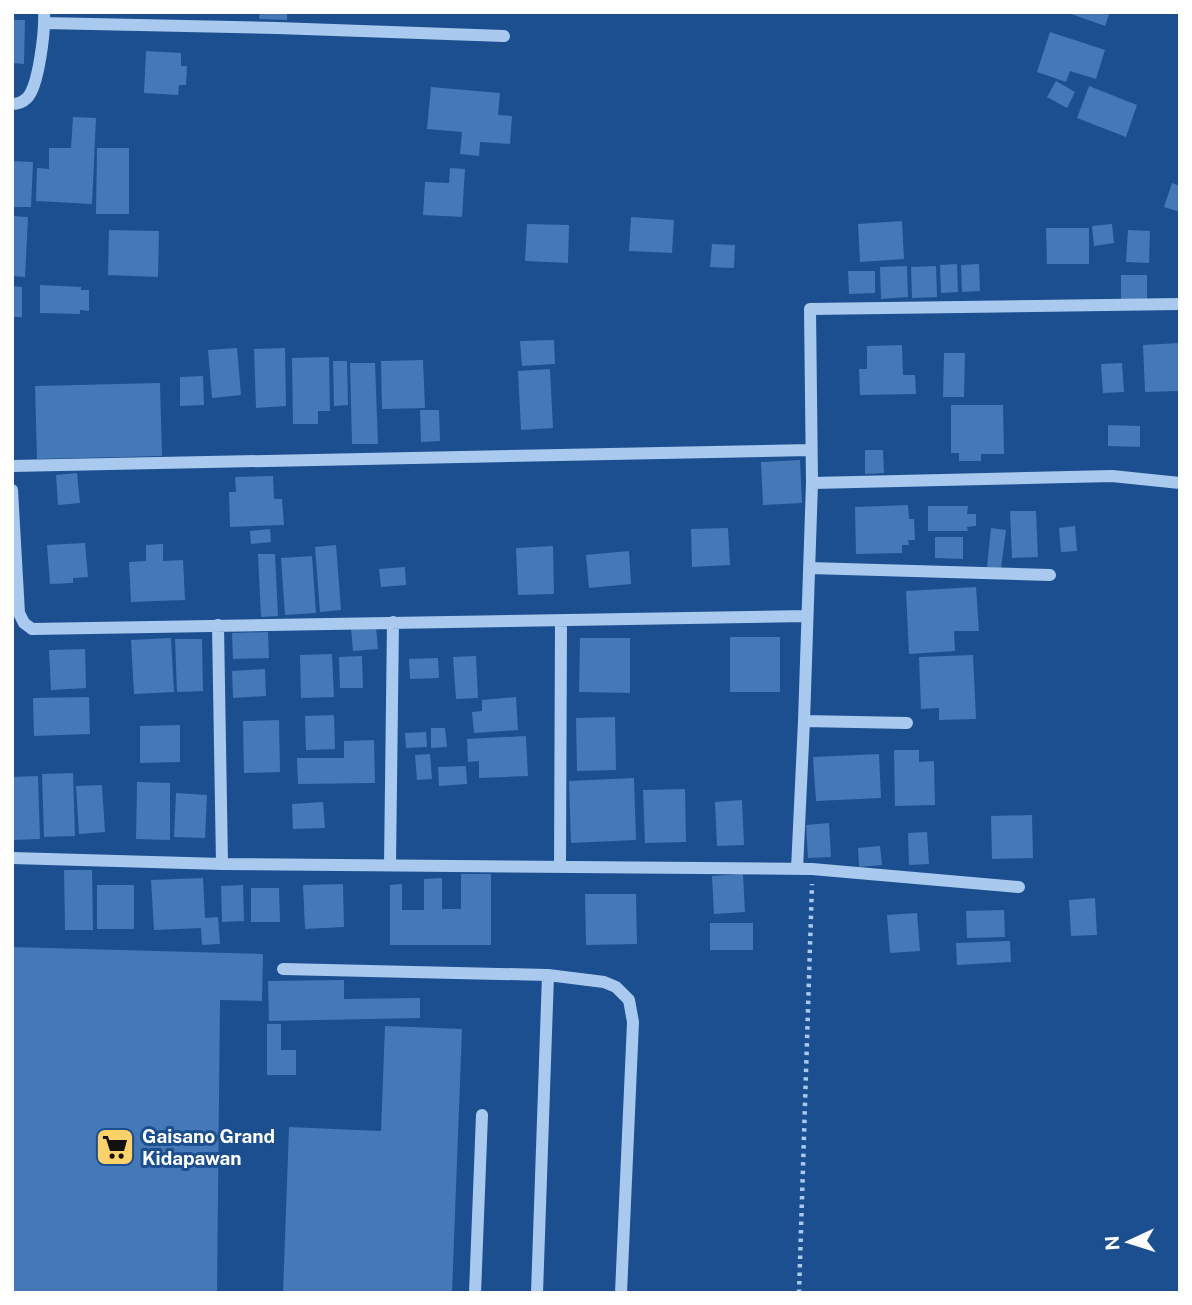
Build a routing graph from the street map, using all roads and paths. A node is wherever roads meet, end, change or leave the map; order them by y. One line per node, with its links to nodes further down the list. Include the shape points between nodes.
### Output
1 (44, 18): 2 (street); 3 (street, via 34,85 28,98)
2 (504, 36)
3 (12, 104)
4 (1180, 304): 5 (street, via 810,309)
5 (811, 450): 6 (street); 7 (street)
6 (12, 466)
7 (812, 483): 8 (street, via 1112,477); 10 (street)
8 (1180, 483)
9 (12, 490): 15 (street, via 19,613 32,629)
10 (809, 568): 11 (street); 12 (street)
11 (1050, 575)
12 (807, 615): 13 (street); 16 (street)
13 (561, 621): 14 (street); 21 (street)
14 (393, 622): 15 (street); 20 (street)
15 (218, 625): 19 (street)
16 (804, 721): 17 (street); 22 (street)
17 (907, 723)
18 (12, 858): 19 (street)
19 (222, 864): 20 (street)
20 (390, 865): 21 (street)
21 (560, 866): 22 (street)
22 (797, 869): 23 (street)
23 (812, 869): 24 (street); 31 (path)
24 (1019, 887)
25 (283, 969): 26 (street)
26 (548, 975): 29 (street); 30 (street, via 604,982 629,1000 633,1022)
27 (482, 1115): 28 (street)
28 (475, 1293)
29 (537, 1293)
30 (621, 1293)
31 (799, 1293)

